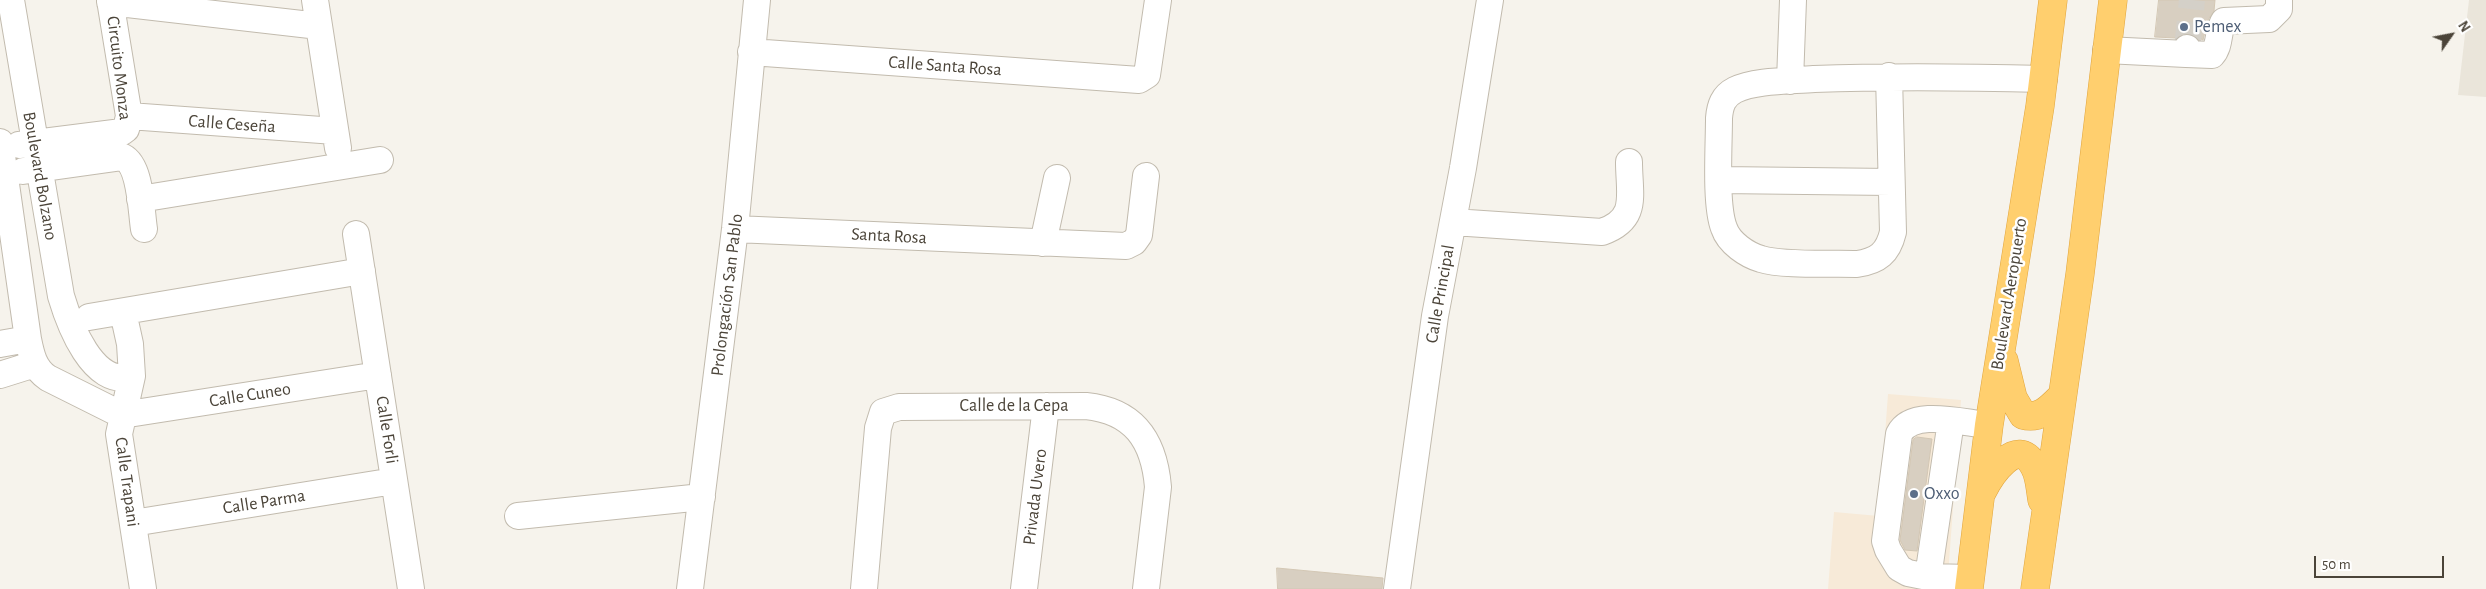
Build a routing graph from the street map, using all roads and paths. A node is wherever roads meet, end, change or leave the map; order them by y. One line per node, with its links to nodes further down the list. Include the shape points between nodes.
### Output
1 (10, 0): 19 (street, Boulevard Bolzano)
2 (315, 0): 11 (street)
3 (757, 0): 13 (street, Prolongación San Pablo)
4 (1158, 0): 13 (street, Calle Santa Rosa, via 1148,75 1139,80)
5 (1490, 0): 31 (street, Calle Principal)
6 (1794, 0): 16 (street)
7 (2053, 0): 15 (highway, Boulevard Aeropuerto)
8 (2113, 0): 12 (highway)
9 (2280, 0): 12 (street, via 2279,8 2269,19 2224,20 2212,55 2187,51)
10 (110, 1): 11 (street); 17 (street, Circuito Monza)
11 (319, 26): 18 (street)
12 (2106, 50): 47 (highway)
13 (751, 52): 32 (street, Prolongación San Pablo)
14 (1889, 76): 15 (street); 16 (street); 29 (street)
15 (2044, 78): 41 (highway, Boulevard Aeropuerto)
16 (1790, 81): 28 (street, via 1744,87 1725,97 1718,118)
17 (129, 116): 18 (street, Calle Ceseña); 19 (street, Circuito Monza, via 128,126 122,132)
18 (335, 131): 23 (street)
19 (35, 143): 20 (street, Circuito Monza); 24 (street, Boulevard Bolzano)
20 (0, 145): 25 (street, Boulevard Bolzano)
21 (380, 160): 23 (street)
22 (1629, 162): 31 (street, via 1627,217 1614,228 1602,232)
23 (341, 166): 30 (street)
24 (39, 169): 25 (street); 30 (street, via 123,157 135,170); 42 (street, Boulevard Bolzano, via 61,296)
25 (5, 174): 39 (street, Boulevard Bolzano)
26 (1146, 176): 35 (street, Santa Rosa, via 1139,235 1134,242 1126,246)
27 (1056, 178): 35 (street)
28 (1720, 180): 29 (street); 29 (street, via 1724,230 1747,253 1762,260 1857,264 1882,256 1890,245 1893,232)
29 (1891, 182)
30 (140, 199): 33 (street)
31 (1453, 222): 66 (street, Calle Principal, via 1427,368)
32 (735, 229): 35 (street, Santa Rosa); 53 (street, Prolongación San Pablo)
33 (144, 230)
34 (356, 234): 36 (street, Calle Forli)
35 (1043, 243)
36 (362, 271): 37 (street); 45 (street, Calle Forli)
37 (124, 312): 38 (street); 46 (street)
38 (89, 317)
39 (28, 339): 40 (street); 43 (street, Boulevard Bolzano)
40 (0, 344)
41 (2000, 344): 47 (highway, via 2010,391 2024,415 2030,417 2046,412); 51 (highway, Boulevard Aeropuerto)
42 (82, 348): 43 (street, via 68,368); 46 (street, Boulevard Bolzano, via 96,364 114,376)
43 (41, 371): 44 (street); 49 (street)
44 (0, 374)
45 (378, 375): 49 (street, Calle Cuneo); 52 (street, Calle Forli)
46 (132, 376): 49 (street, Calle Trapani)
47 (2062, 396): 57 (highway)
48 (1046, 406): 63 (street, Calle de la Cepa, via 899,407 883,412 878,428); 64 (street, Privada Uvero); 65 (street, Calle de la Cepa, via 1107,408 1138,430 1154,462 1158,487)
49 (122, 415): 56 (street, Calle Trapani, via 119,434)
50 (1951, 421): 51 (street); 58 (street); 58 (street, via 1910,421 1899,434 1885,541 1899,568)
51 (1988, 425): 54 (highway, Boulevard Aeropuerto)
52 (394, 481): 56 (street, Calle Parma); 60 (street, Calle Forli)
53 (702, 497): 55 (street); 62 (street, Prolongación San Pablo)
54 (1978, 501): 57 (highway, via 1987,481 2003,461 2010,456 2027,458 2034,464 2038,475); 59 (highway, Boulevard Aeropuerto)
55 (518, 516)
56 (134, 524): 61 (street, Calle Trapani)
57 (2044, 534): 67 (highway)
58 (1928, 577): 59 (street)
59 (1970, 584)
60 (403, 588)
61 (144, 589)
62 (690, 589)
63 (864, 589)
64 (1024, 589)
65 (1146, 589)
66 (1397, 589)
67 (2035, 589)

